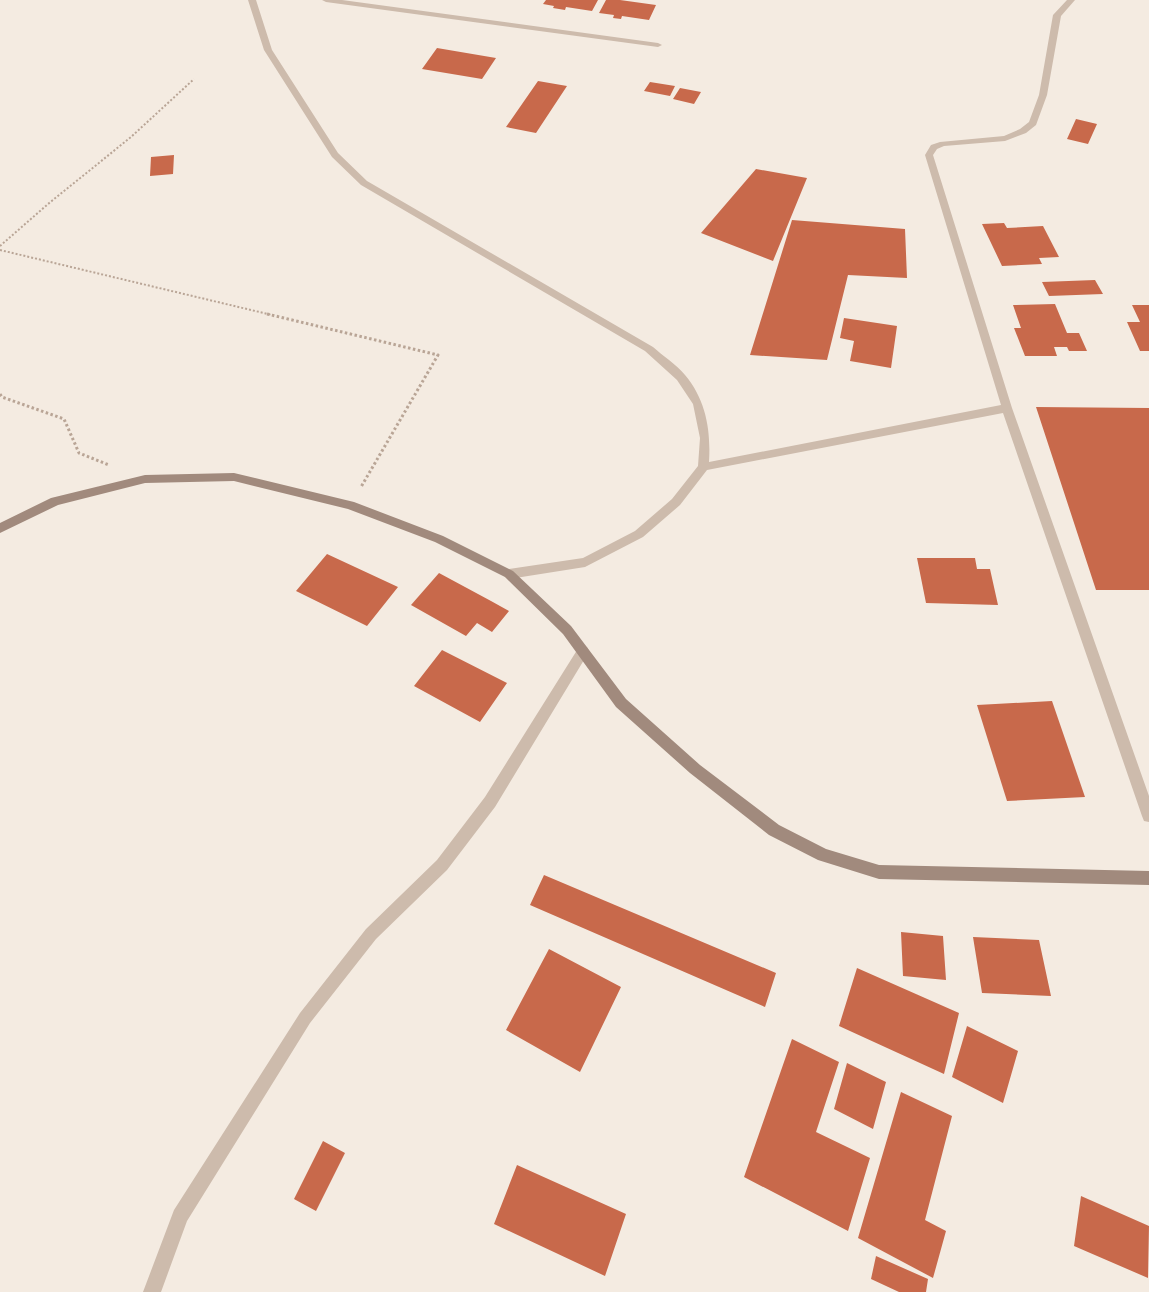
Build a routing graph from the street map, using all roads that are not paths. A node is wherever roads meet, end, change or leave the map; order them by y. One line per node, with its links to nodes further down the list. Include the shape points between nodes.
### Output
1 (252, 0): 6 (street, via 268,50 335,155 364,183 649,348 681,377 698,404 705,438)
2 (326, 0): 4 (street)
3 (1071, 0): 5 (street, via 1057,16 1043,95 1034,122 1023,131 1005,138 943,144 934,147 929,155)
4 (658, 46)
5 (1007, 408): 6 (street); 10 (street)
6 (703, 467): 8 (street, via 676,502 639,534 586,562)
7 (0, 528): 8 (main road, via 55,502 145,479 234,477 350,505 439,539)
8 (509, 574): 9 (main road, via 567,630)
9 (583, 651): 11 (main road, via 621,702 694,769 774,830 823,855 879,872); 12 (street, via 490,802 442,865 371,934 305,1018 180,1216)
10 (1149, 816)
11 (1149, 878)
12 (152, 1292)

